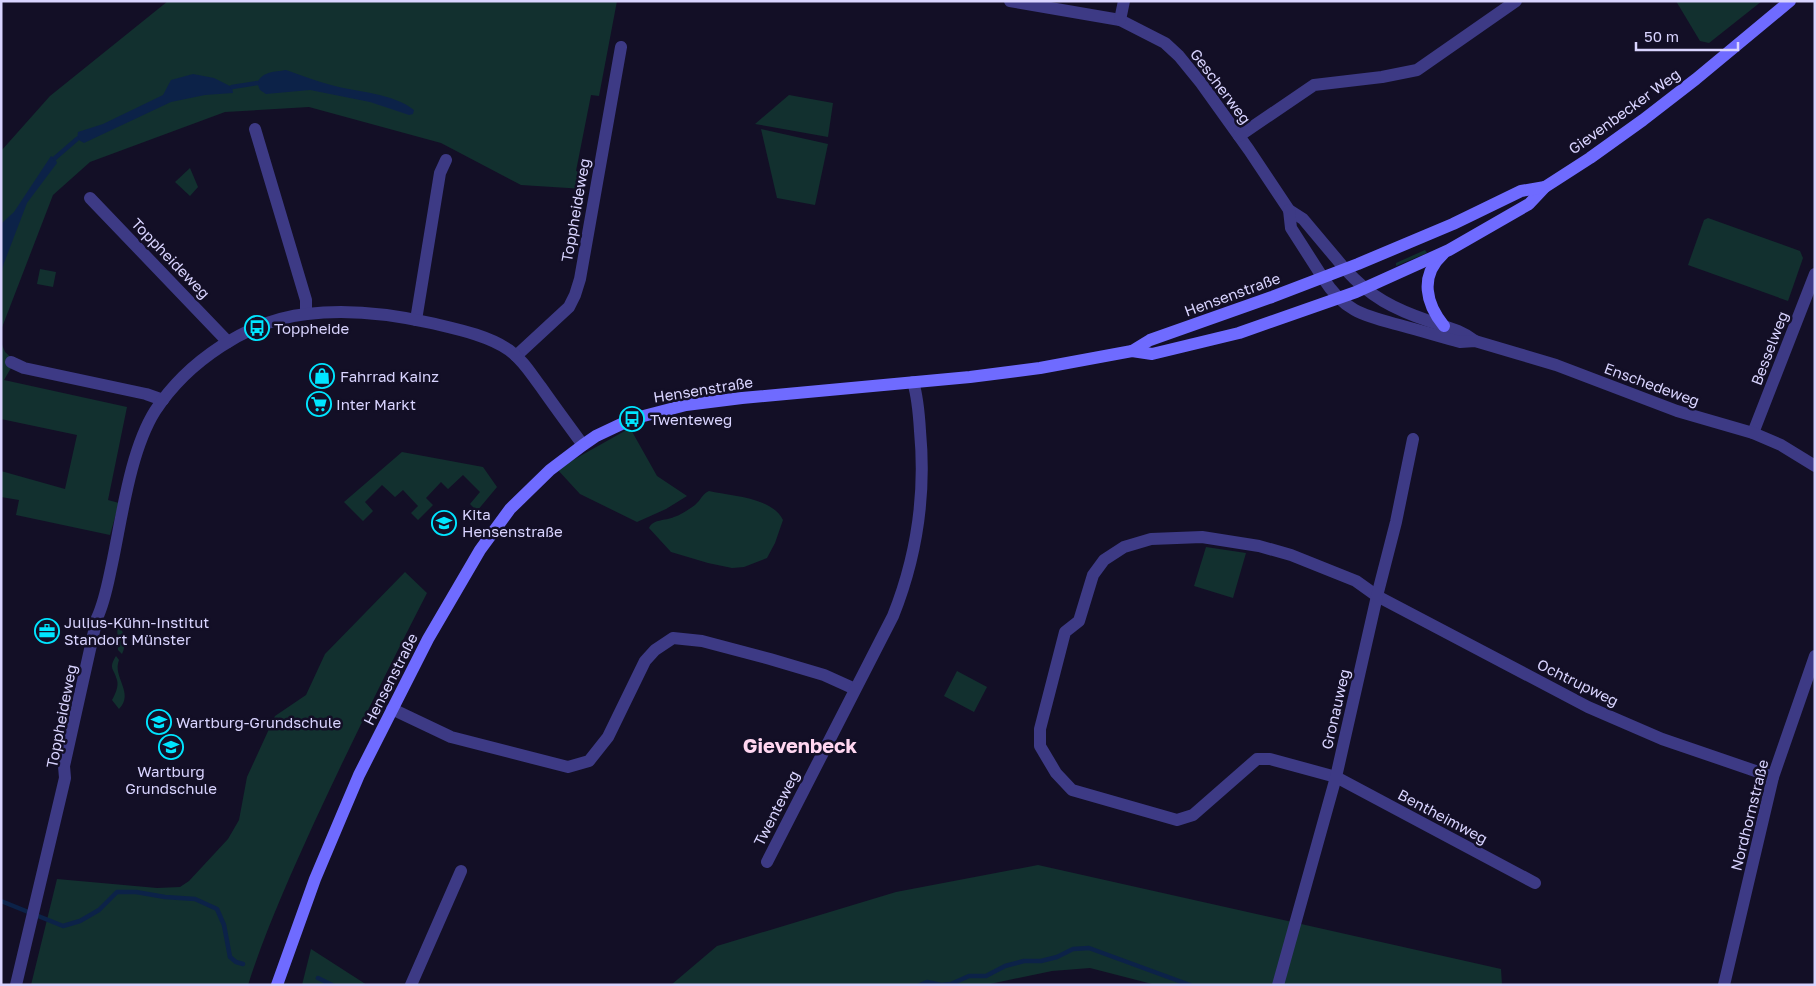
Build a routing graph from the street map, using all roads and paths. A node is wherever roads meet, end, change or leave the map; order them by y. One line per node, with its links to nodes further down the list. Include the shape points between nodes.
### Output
1 (1010, 1): 5 (street, Gescherweg)
2 (1124, 1): 5 (street)
3 (1516, 1): 8 (street, via 1417,70 1314,85)
4 (1790, 1): 10 (main road, Gievenbecker Weg, via 1658,108)
5 (1120, 20): 8 (street, Gescherweg, via 1156,37 1179,56)
6 (621, 47): 25 (street, Toppheideweg, via 575,295 569,307)
7 (255, 129): 19 (street, via 306,300)
8 (1239, 136): 12 (street, Gescherweg)
9 (446, 160): 20 (street, via 440,173)
10 (1545, 187): 13 (main road, Gievenbecker Weg, via 1529,204); 14 (main road, Gievenbecker Weg, via 1522,191)
11 (90, 198): 23 (street, Toppheideweg)
12 (1288, 210): 14 (street, Gescherweg, via 1303,219); 16 (street, Gescherweg, via 1291,228)
13 (1445, 252): 17 (main road, Gievenbecker Weg); 21 (main road, via 1432,270 1427,287 1431,307)
14 (1345, 269): 16 (main road, Hensenstraße); 17 (street, Enschedeweg)
15 (1815, 274): 29 (street, Besselweg)
16 (1323, 278): 18 (street, Enschedeweg); 24 (main road, Hensenstraße, via 1150,340)
17 (1364, 288): 18 (main road, Gievenbecker Weg); 21 (street, Enschedeweg, via 1384,303)
18 (1339, 298): 22 (street, Enschedeweg, via 1367,317 1460,342); 24 (main road, Hensenstraße, via 1276,321 1186,347 1152,354)
19 (306, 314): 20 (street, Toppheideweg, via 369,314); 23 (street, Toppheideweg, via 257,328)
20 (416, 320): 25 (street, Toppheideweg, via 469,333)
21 (1444, 326): 22 (street, Enschedeweg)
22 (1475, 341): 29 (street, Enschedeweg, via 1556,365 1677,412)
23 (228, 342): 28 (street, Toppheideweg, via 187,373)
24 (1132, 351): 27 (main road, Hensenstraße, via 1040,368)
25 (516, 356): 31 (street, Toppheideweg)
26 (11, 362): 28 (street, via 24,368)
27 (913, 382): 31 (main road, Hensenstraße, via 686,405 632,419); 35 (street, Twenteweg, via 917,395 922,466 916,546 893,616)
28 (163, 400): 42 (street, Toppheideweg, via 154,413 133,468)
29 (1753, 433): 32 (street, Enschedeweg, via 1781,445)
30 (1413, 439): 33 (street, Gronauweg)
31 (583, 445): 36 (main road, Hensenstraße, via 539,480 498,524 448,604)
32 (1815, 466)
33 (1377, 596): 37 (street, Gronauweg); 37 (street, Ochtrupweg, via 1356,581 1259,546 1202,537 1151,539 1124,546 1104,560 1093,575 1079,621 1065,632 1040,729 1040,746 1056,773 1072,790 1176,820 1193,815 1257,759 1270,759); 38 (street, Ochtrupweg, via 1588,707 1662,739)
34 (1815, 656): 38 (street, Nordhornstraße)
35 (855, 689): 36 (street, via 824,675 770,659 702,641 674,638 645,661 608,737 589,761 568,767 451,737); 39 (street, Twenteweg)
36 (392, 709): 43 (main road, Hensenstraße, via 315,879)
37 (1336, 777): 41 (street, Bentheimweg); 45 (street, Gronauweg)
38 (1773, 777): 46 (street, Nordhornstraße)
39 (767, 862)
40 (461, 872): 44 (street)
41 (1535, 883)
42 (16, 985)
43 (277, 985)
44 (411, 985)
45 (1278, 985)
46 (1724, 985)

